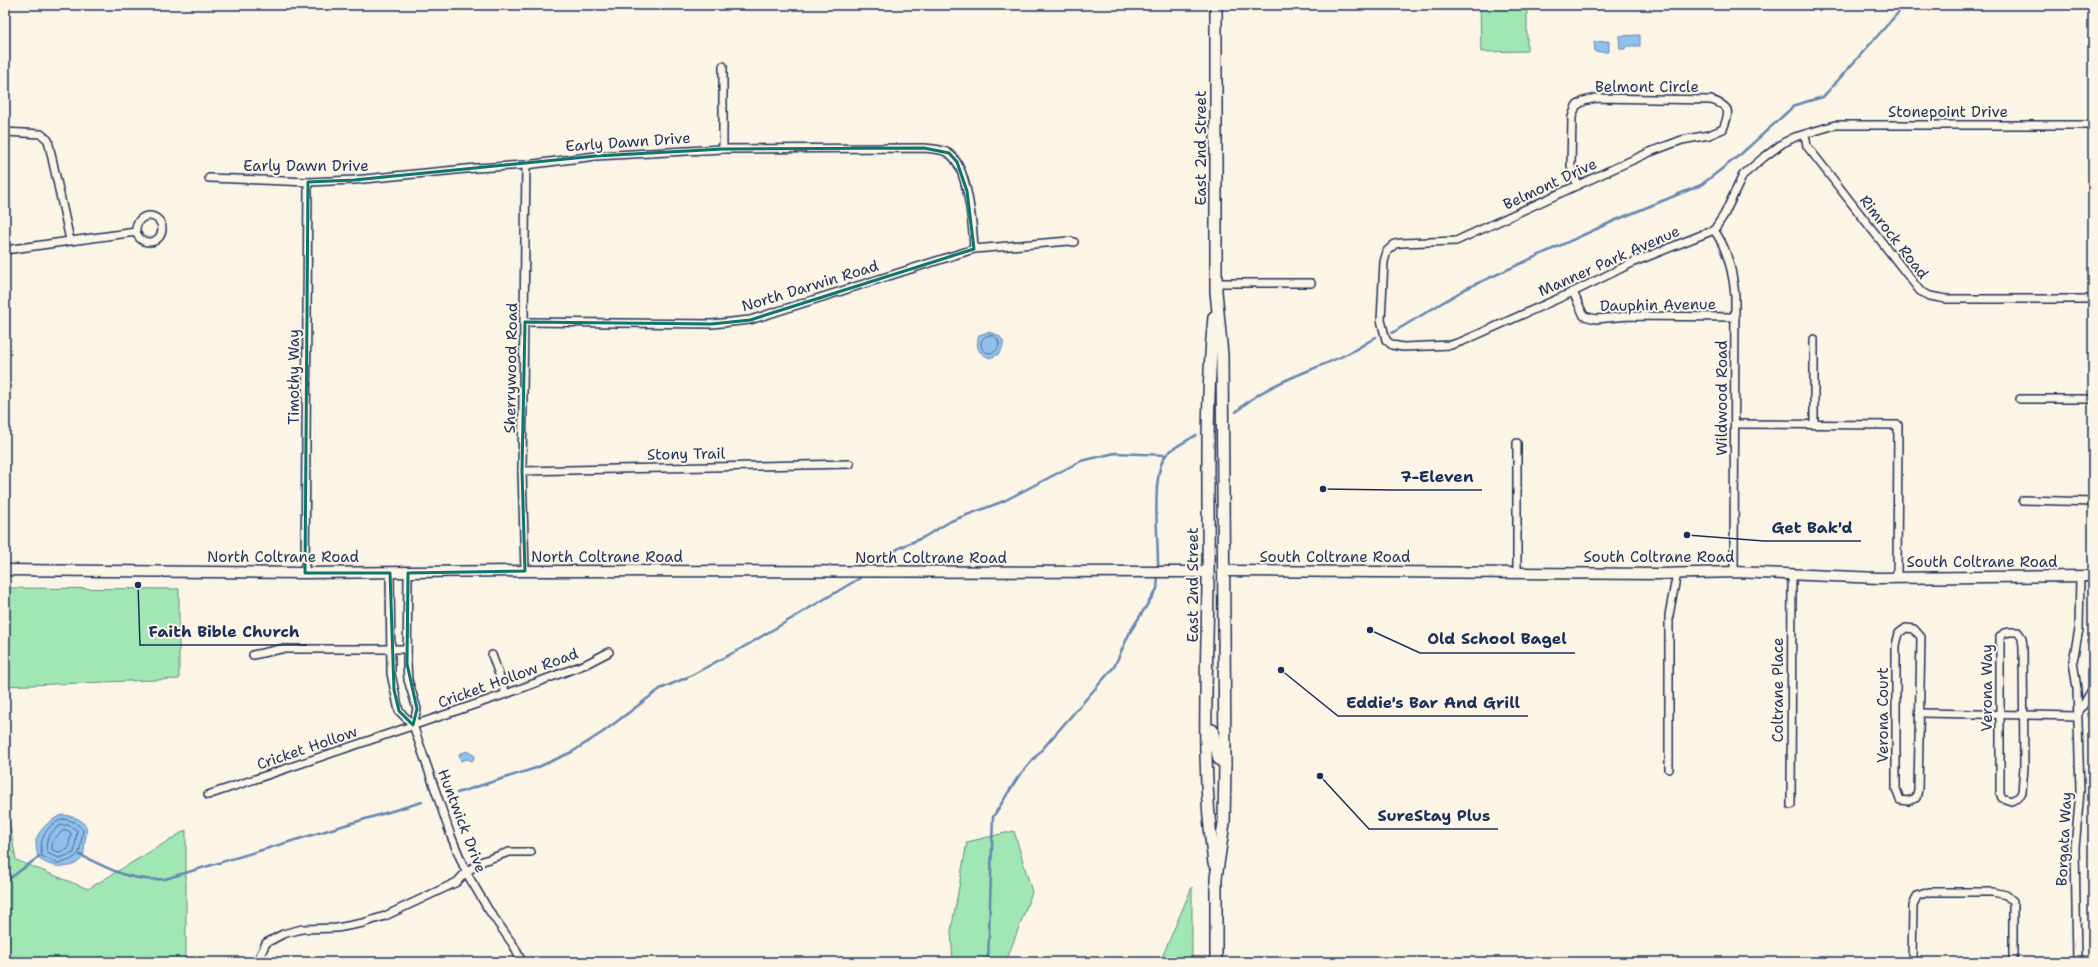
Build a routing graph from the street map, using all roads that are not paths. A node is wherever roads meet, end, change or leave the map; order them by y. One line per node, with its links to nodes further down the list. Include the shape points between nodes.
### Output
1 (1216, 5): 19 (main road, East 2nd Street)
2 (723, 66): 7 (street)
3 (2093, 125): 6 (street, Stonepoint Drive, via 1835,125)
4 (1723, 129): 11 (street, Belmont Drive, via 1709,135 1676,142); 11 (street, Belmont Circle, via 1728,116 1727,108 1722,103 1711,100 1596,98 1584,101 1576,106 1572,117 1571,166)
5 (6, 132): 14 (street, via 41,134 48,140)
6 (1804, 135): 12 (street, via 1783,143 1743,175); 21 (street, Rimrock Road, via 1808,146 1920,291 1930,296 1946,298)
7 (723, 149): 8 (street, Early Dawn Drive, via 596,156); 16 (street, Early Dawn Drive, via 924,148 949,153 957,162 967,191)
8 (526, 165): 10 (street, Early Dawn Drive); 23 (street, Sherrywood Road)
9 (208, 178): 10 (street, Early Dawn Drive)
10 (308, 182): 40 (street, Timothy Way)
11 (1577, 185): 25 (street, Belmont Drive, via 1456,241 1395,244 1387,251 1384,262 1381,320)
12 (1714, 230): 20 (street, Manner Park Avenue, via 1634,262); 22 (street, Wildwood Road, via 1724,244 1731,270)
13 (136, 232): 14 (street)
14 (70, 240): 17 (street)
15 (1074, 242): 16 (street, North Darwin Road)
16 (974, 249): 23 (street, North Darwin Road, via 750,320 712,324)
17 (5, 250)
18 (1311, 283): 19 (street)
19 (1216, 287): 37 (main road, East 2nd Street, via 1222,355); 38 (main road, East 2nd Street, via 1208,410)
20 (1572, 292): 22 (street, Dauphin Avenue, via 1584,316 1596,319 1629,316); 25 (street, Manner Park Avenue, via 1451,345 1403,347 1392,345)
21 (2093, 298)
22 (1735, 317): 28 (street, Wildwood Road)
23 (525, 322): 32 (street, Sherrywood Road)
24 (1814, 339): 29 (street)
25 (1386, 340)
26 (2020, 399): 27 (street)
27 (2093, 400)
28 (1735, 424): 29 (street); 39 (street, Wildwood Road)
29 (1814, 424): 48 (street, via 1898,425)
30 (1517, 443): 43 (street)
31 (850, 464): 32 (street, Stony Trail)
32 (522, 471): 36 (street, Sherrywood Road)
33 (2023, 500): 34 (street)
34 (2093, 502)
35 (5, 570): 40 (street, North Coltrane Road)
36 (525, 571): 38 (street, North Coltrane Road); 42 (street, North Coltrane Road)
37 (1224, 571): 38 (main road); 43 (street, South Coltrane Road); 62 (main road, East 2nd Street)
38 (1208, 572): 56 (main road, East 2nd Street)
39 (1734, 572): 44 (street, South Coltrane Road); 45 (street, South Coltrane Road)
40 (305, 573): 41 (street, North Coltrane Road)
41 (390, 573): 42 (street, North Coltrane Road); 50 (street, Huntwick Drive)
42 (408, 573): 49 (street, Huntwick Drive)
43 (1517, 573): 44 (street, South Coltrane Road)
44 (1677, 573): 63 (street, via 1669,615)
45 (1792, 575): 48 (street, South Coltrane Road); 65 (street, Coltrane Place)
46 (2080, 576): 47 (street, South Coltrane Road); 48 (street, South Coltrane Road); 60 (street, Borgata Way, via 2079,629 2073,661)
47 (2093, 576)
48 (1897, 578)
49 (407, 648): 50 (street); 61 (street, Huntwick Drive, via 408,680 417,709)
50 (391, 649): 52 (street, via 281,649); 61 (street, Huntwick Drive, via 391,674 399,711)
51 (609, 652): 55 (street, Cricket Hollow Road, via 586,664)
52 (253, 656)
53 (492, 656): 55 (street)
54 (2093, 688): 60 (street)
55 (506, 694): 61 (street, Cricket Hollow Road)
56 (1207, 712): 62 (main road, via 1219,759); 68 (main road, East 2nd Street, via 1208,823)
57 (1921, 713): 57 (street, Verona Court, via 1921,637 1914,629 1906,628 1899,633 1896,645 1896,789 1902,801 1913,800 1918,790); 58 (street)
58 (1999, 715): 59 (street); 59 (street, Verona Way, via 2000,637 2004,633 2014,631 2020,635 2023,647); 59 (street, Verona Way, via 2000,793 2002,798 2011,801 2022,792)
59 (2024, 715): 60 (street)
60 (2077, 716): 74 (street, Borgata Way, via 2080,791 2075,848)
61 (413, 725): 64 (street, Cricket Hollow); 67 (street, Huntwick Drive)
62 (1226, 764): 68 (main road, East 2nd Street, via 1224,822)
63 (1669, 769)
64 (208, 795)
65 (1791, 805)
66 (531, 852): 67 (street, via 509,852 483,861)
67 (466, 872): 69 (street, via 457,882 385,916 337,928 302,929 283,934 266,943); 70 (street, Huntwick Drive)
68 (1216, 878): 71 (main road, East 2nd Street)
69 (257, 962)
70 (522, 962)
71 (1216, 962)
72 (1912, 962): 73 (street, via 1913,906 1917,896 1929,892 1993,892 2006,895 2013,901)
73 (2013, 962)
74 (2077, 962)

